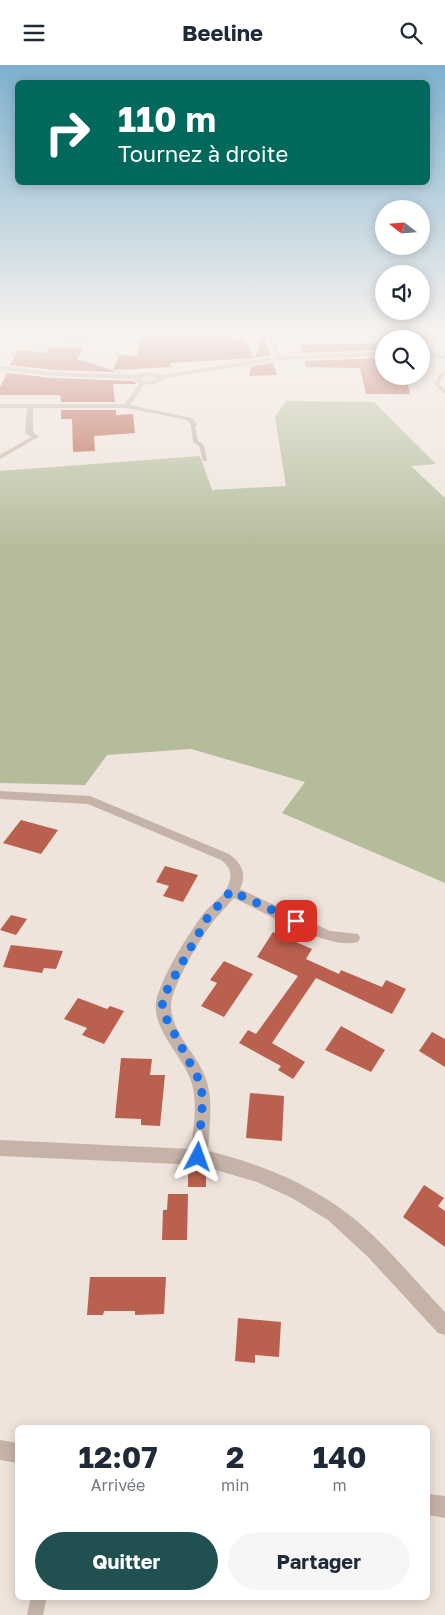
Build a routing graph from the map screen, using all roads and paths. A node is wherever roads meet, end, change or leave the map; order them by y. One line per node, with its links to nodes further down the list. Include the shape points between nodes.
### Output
1 (30, 407): 4 (street, via 29,433)
2 (133, 407): 3 (street, via 190,419)
3 (193, 425): 6 (lane, via 196,442 201,445)
4 (35, 437): 5 (lane)
5 (0, 457)
6 (205, 460)
7 (0, 795): 8 (street, via 84,799 101,803 234,863 237,881)
8 (231, 891): 9 (street, via 328,936); 11 (street, via 208,917 162,1003 166,1018 198,1078 203,1097)
9 (352, 937)
10 (0, 1148): 11 (street)
11 (198, 1157): 12 (street, via 221,1161 305,1194 327,1209 350,1227)
12 (445, 1327)
13 (0, 1451): 14 (street)
14 (15, 1453)
15 (430, 1505): 16 (street)
16 (445, 1507)
17 (38, 1600): 18 (lane)
18 (34, 1615)

